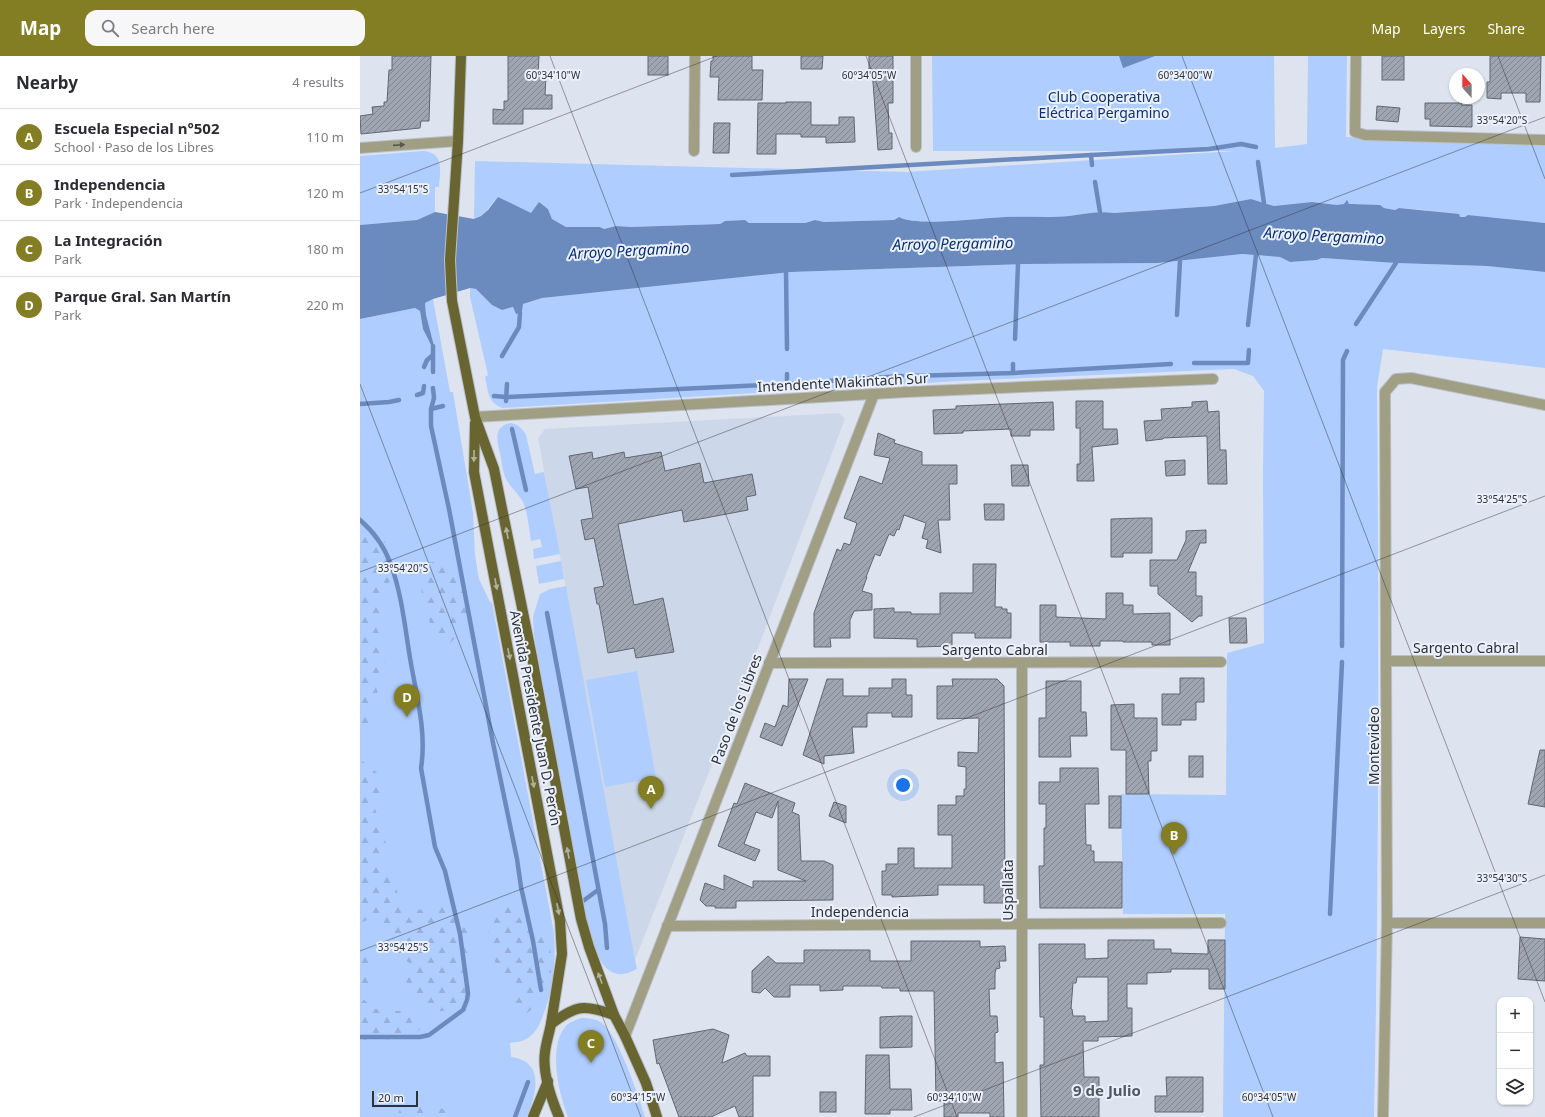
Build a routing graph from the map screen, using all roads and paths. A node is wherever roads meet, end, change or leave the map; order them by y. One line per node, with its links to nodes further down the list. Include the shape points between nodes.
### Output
1 (461, 56): 6 (main road, Avenida Presidente Juan D. Perón)
2 (695, 56): 9 (street)
3 (916, 56): 7 (street)
4 (1356, 56): 5 (street, via 1355,132 1365,135)
5 (1545, 140)
6 (458, 141): 8 (street, one-way to 6); 13 (main road, Avenida Presidente Juan D. Perón, via 450,260 452,301)
7 (916, 147)
8 (360, 148)
9 (694, 151)
10 (1213, 379): 11 (street, Intendente Makintach Sur)
11 (874, 394): 13 (street, Intendente Makintach Sur); 17 (street, Paso de los Libres)
12 (1545, 405): 14 (street, Montevideo, via 1412,378 1396,379 1385,392)
13 (475, 417): 24 (main road, Avenida Presidente Juan D. Perón, one-way to 13, via 581,919 494,468); 25 (main road, Avenida Presidente Juan D. Perón, one-way to 25, via 474,472 560,921 562,954)
14 (1387, 661): 15 (street, Sargento Cabral); 20 (street, Montevideo)
15 (1545, 661)
16 (1221, 662): 18 (street, Sargento Cabral)
17 (770, 663): 18 (street, Sargento Cabral); 23 (street, Paso de los Libres)
18 (1022, 663): 22 (street, Uspallata)
19 (1221, 923): 22 (street, Independencia)
20 (1387, 923): 21 (street); 32 (street, Montevideo)
21 (1545, 923)
22 (1021, 924): 23 (street, Independencia); 31 (street, Uspallata)
23 (667, 926): 26 (street, Paso de los Libres)
24 (614, 1015): 25 (main road, via 596,1009 581,1008 566,1012); 26 (main road, Avenida Presidente Juan D. Perón)
25 (551, 1024): 27 (main road, Avenida Presidente Juan D. Perón, via 545,1053)
26 (625, 1036): 30 (main road, Avenida Presidente Juan D. Perón, via 646,1083)
27 (548, 1081): 28 (main road); 29 (main road, Avenida Presidente Juan D. Perón)
28 (532, 1117)
29 (559, 1117)
30 (657, 1117)
31 (1022, 1117)
32 (1384, 1117)

